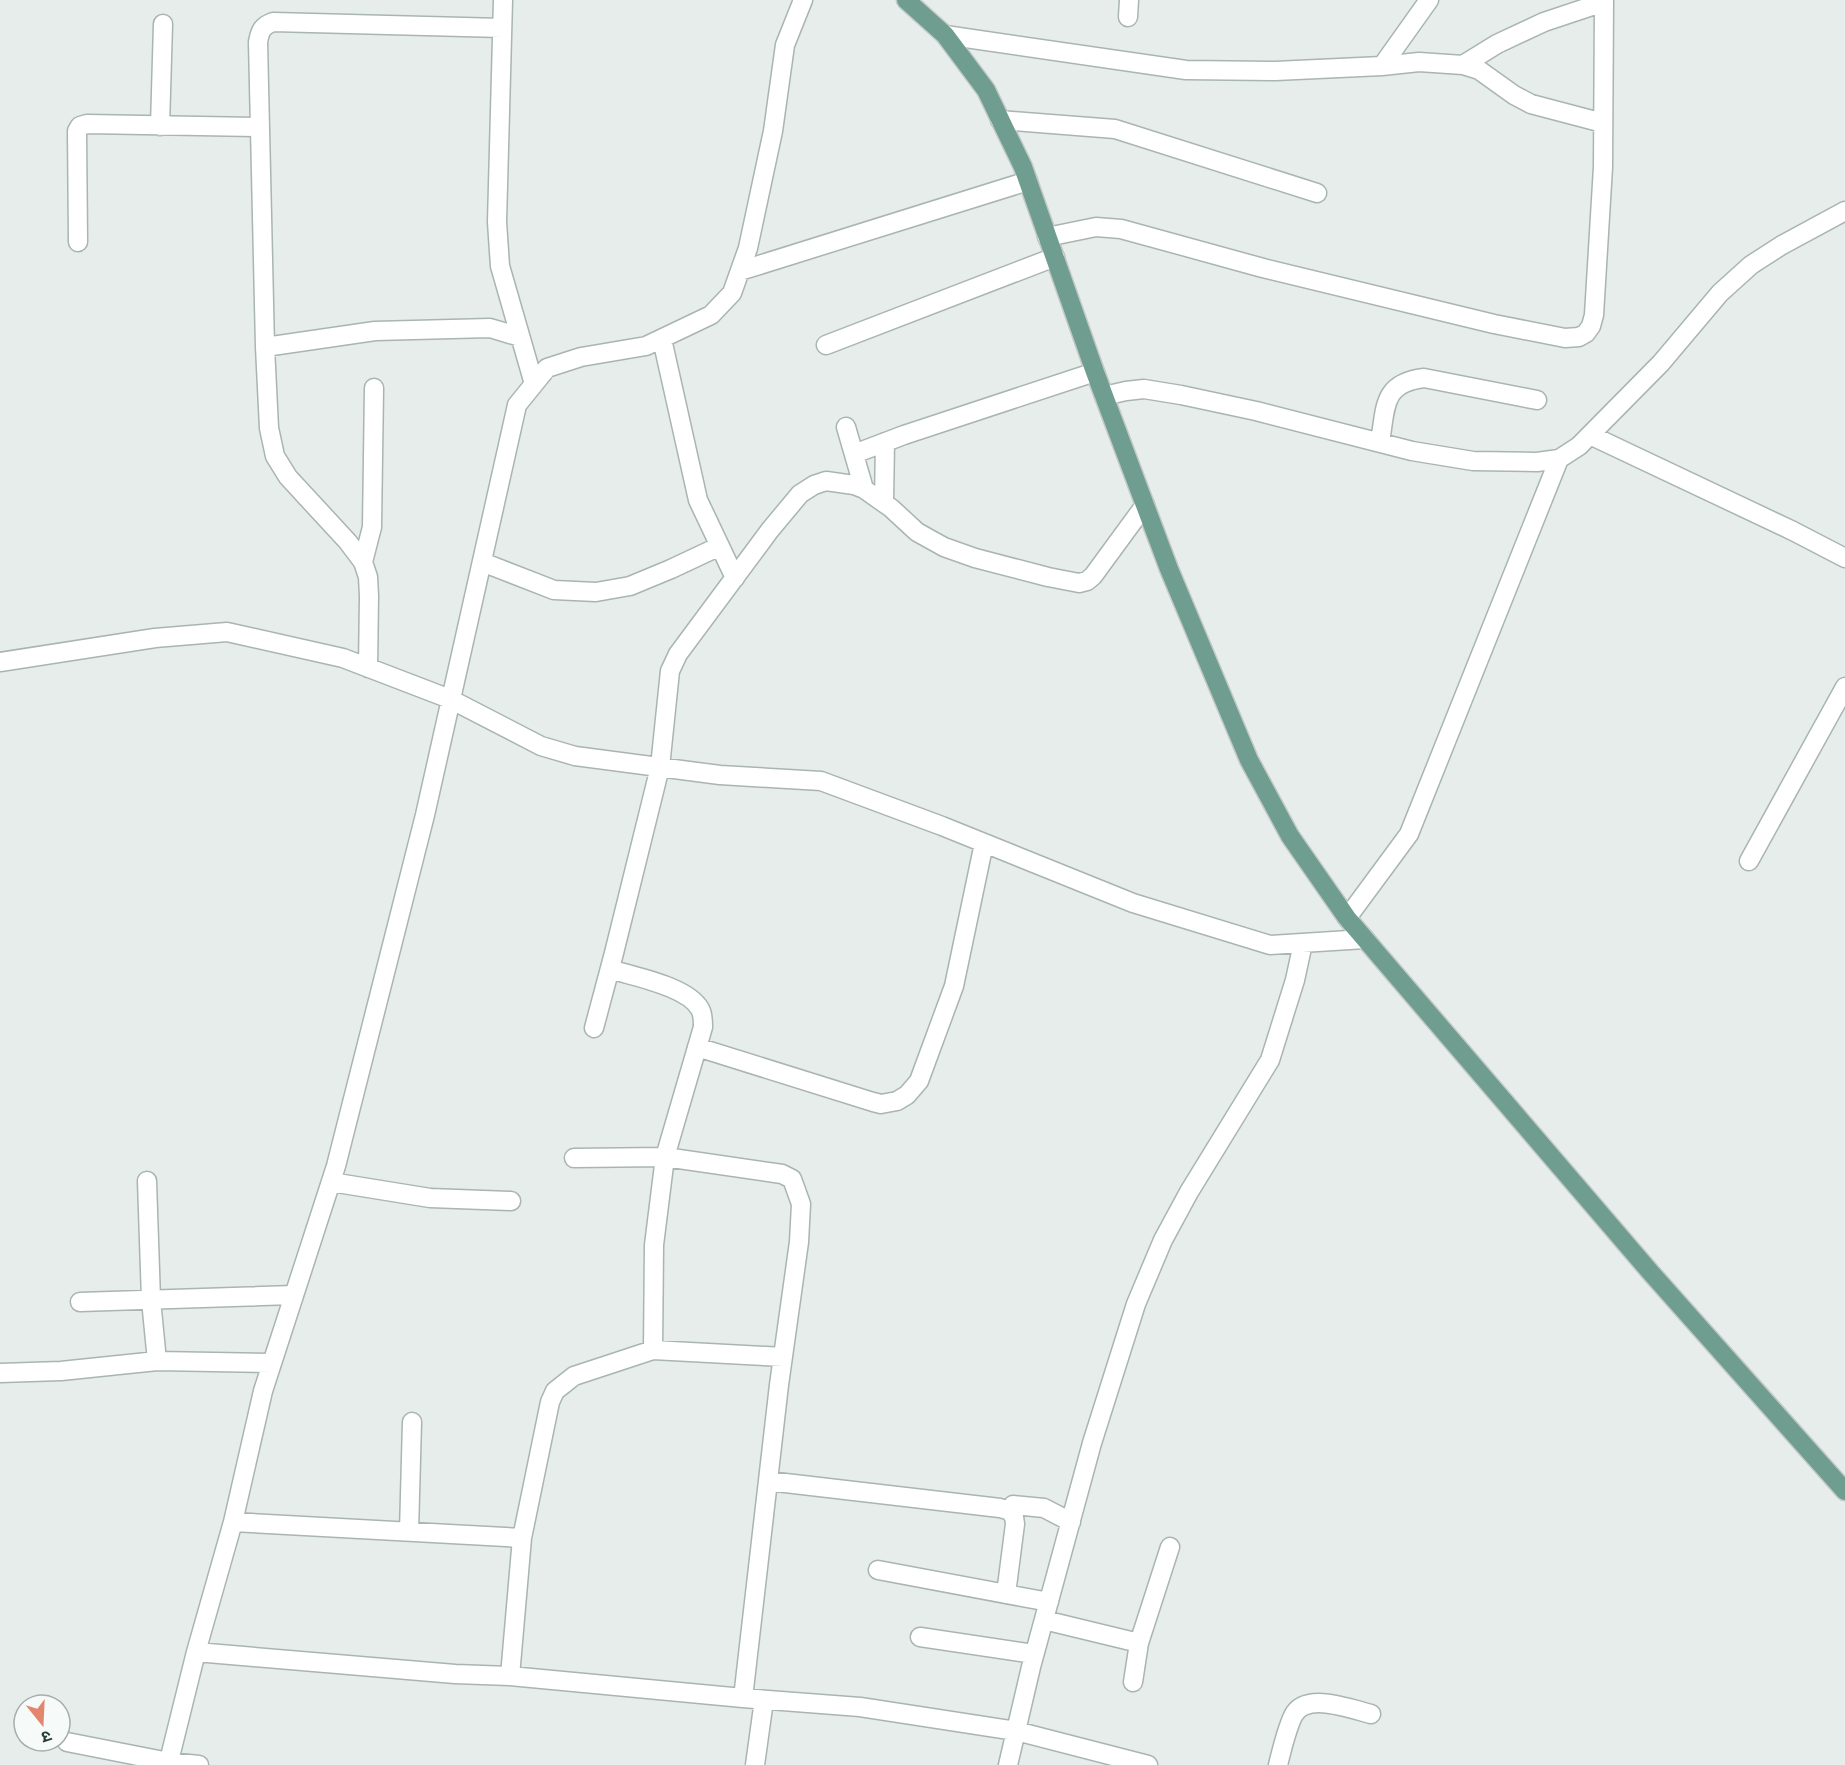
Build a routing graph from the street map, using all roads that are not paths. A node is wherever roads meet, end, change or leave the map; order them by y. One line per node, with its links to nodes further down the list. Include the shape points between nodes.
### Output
1 (503, 0): 7 (street)
2 (803, 0): 21 (street, via 785,45 773,131)
3 (1429, 0): 10 (street)
4 (1604, 1): 9 (street, via 1544,22); 12 (street)
5 (916, 3): 8 (main road)
6 (163, 24): 13 (street)
7 (502, 28): 14 (street, via 273,22 264,25 258,42); 22 (street, via 497,222 500,266)
8 (945, 34): 10 (street, via 1186,70); 11 (main road, via 986,90)
9 (1462, 64): 10 (street, via 1419,62); 12 (street, via 1479,70 1531,104)
10 (1382, 66)
11 (1000, 120): 15 (main road); 16 (street, via 1115,129)
12 (1603, 123): 18 (street, via 1594,315 1591,326 1579,337 1565,338 1483,321 1121,229 1096,226)
13 (160, 126): 14 (street); 19 (street, via 80,126)
14 (260, 127): 25 (street)
15 (1028, 181): 18 (main road); 21 (street)
16 (1317, 193)
17 (1845, 211): 32 (street, via 1750,265)
18 (1047, 237): 20 (main road)
19 (78, 242)
20 (1054, 257): 24 (street); 26 (main road)
21 (740, 271): 23 (street, via 732,293 711,315)
22 (520, 337): 25 (street, via 490,328 375,331); 27 (street)
23 (662, 339): 27 (street, via 547,368); 40 (street, via 698,500)
24 (826, 345)
25 (265, 347): 42 (street, via 269,428 275,456 288,477)
26 (1095, 372): 29 (main road); 33 (street)
27 (534, 384): 43 (street, via 517,405)
28 (374, 388): 42 (street, via 372,527)
29 (1104, 396): 34 (street, via 1144,389 1181,395); 39 (main road)
30 (1537, 400): 34 (street, via 1424,378 1409,380 1397,386 1388,399)
31 (846, 427): 35 (street)
32 (1590, 435): 36 (street); 41 (street)
33 (885, 442): 35 (street); 38 (street)
34 (1380, 442): 36 (street, via 1473,461)
35 (854, 454): 37 (street)
36 (1559, 459): 52 (street, via 1409,834)
37 (864, 489): 38 (street); 44 (street, via 826,481 813,485 800,494)
38 (884, 503): 39 (street, via 917,532 944,547 1079,583 1094,576)
39 (1145, 505): 52 (main road, via 1249,760 1290,836)
40 (720, 546): 43 (street, via 630,586 596,592 554,590); 44 (street)
41 (1845, 558)
42 (363, 562): 46 (street, via 369,596)
43 (482, 562): 48 (street)
44 (735, 578): 49 (street, via 678,654 670,671)
45 (0, 662): 46 (street, via 155,638 227,632 343,658)
46 (368, 668): 48 (street)
47 (1845, 687): 51 (street)
48 (450, 699): 49 (street, via 541,746 575,756); 61 (street, via 425,815)
49 (660, 767): 50 (street, via 821,781); 55 (street)
50 (984, 843): 54 (street, via 1132,903 1270,945); 57 (street, via 954,986 919,1081 907,1095 881,1104)
51 (1749, 861)
52 (1347, 918): 53 (main road)
53 (1365, 939): 54 (street); 73 (main road, via 1652,1274)
54 (1303, 943): 76 (street, via 1270,1060 1163,1240 1136,1304)
55 (610, 969): 56 (street); 57 (street, via 689,997 703,1016)
56 (594, 1028)
57 (697, 1047): 58 (street)
58 (665, 1157): 59 (street); 66 (street, via 654,1245); 67 (street, via 782,1174 792,1179 801,1204)
59 (574, 1158)
60 (147, 1181): 64 (street)
61 (331, 1182): 62 (street, via 430,1198); 63 (street)
62 (511, 1201)
63 (294, 1295): 64 (street); 69 (street)
64 (151, 1300): 65 (street); 68 (street)
65 (80, 1302)
66 (653, 1350): 67 (street); 78 (street, via 574,1376 555,1391)
67 (783, 1357): 72 (street)
68 (157, 1361): 69 (street); 70 (street)
69 (272, 1363): 75 (street)
70 (0, 1373)
71 (412, 1422): 77 (street)
72 (768, 1480): 81 (street, via 1010,1511 1015,1524); 90 (street)
73 (1843, 1484)
74 (1012, 1505): 76 (street, via 1044,1508)
75 (233, 1522): 77 (street); 86 (street)
76 (1071, 1522): 82 (street)
77 (409, 1532): 78 (street)
78 (522, 1538): 88 (street)
79 (1170, 1547): 85 (street)
80 (878, 1570): 81 (street)
81 (1006, 1594): 82 (street)
82 (1049, 1602): 83 (street)
83 (1044, 1620): 85 (street); 87 (street)
84 (920, 1637): 87 (street)
85 (1139, 1643): 89 (street)
86 (196, 1652): 88 (street); 96 (street)
87 (1034, 1654): 93 (street)
88 (510, 1676): 90 (street)
89 (1133, 1682)
90 (743, 1698): 91 (street)
91 (764, 1700): 93 (street, via 860,1707); 98 (street)
92 (1371, 1714): 101 (street, via 1330,1704 1301,1706 1294,1714)
93 (1016, 1731): 95 (street); 99 (street)
94 (72, 1743): 96 (street)
95 (1109, 1760): 100 (street)
96 (169, 1764): 97 (street)
97 (199, 1765)
98 (755, 1765)
99 (1008, 1765)
100 (1148, 1765)
101 (1278, 1765)

